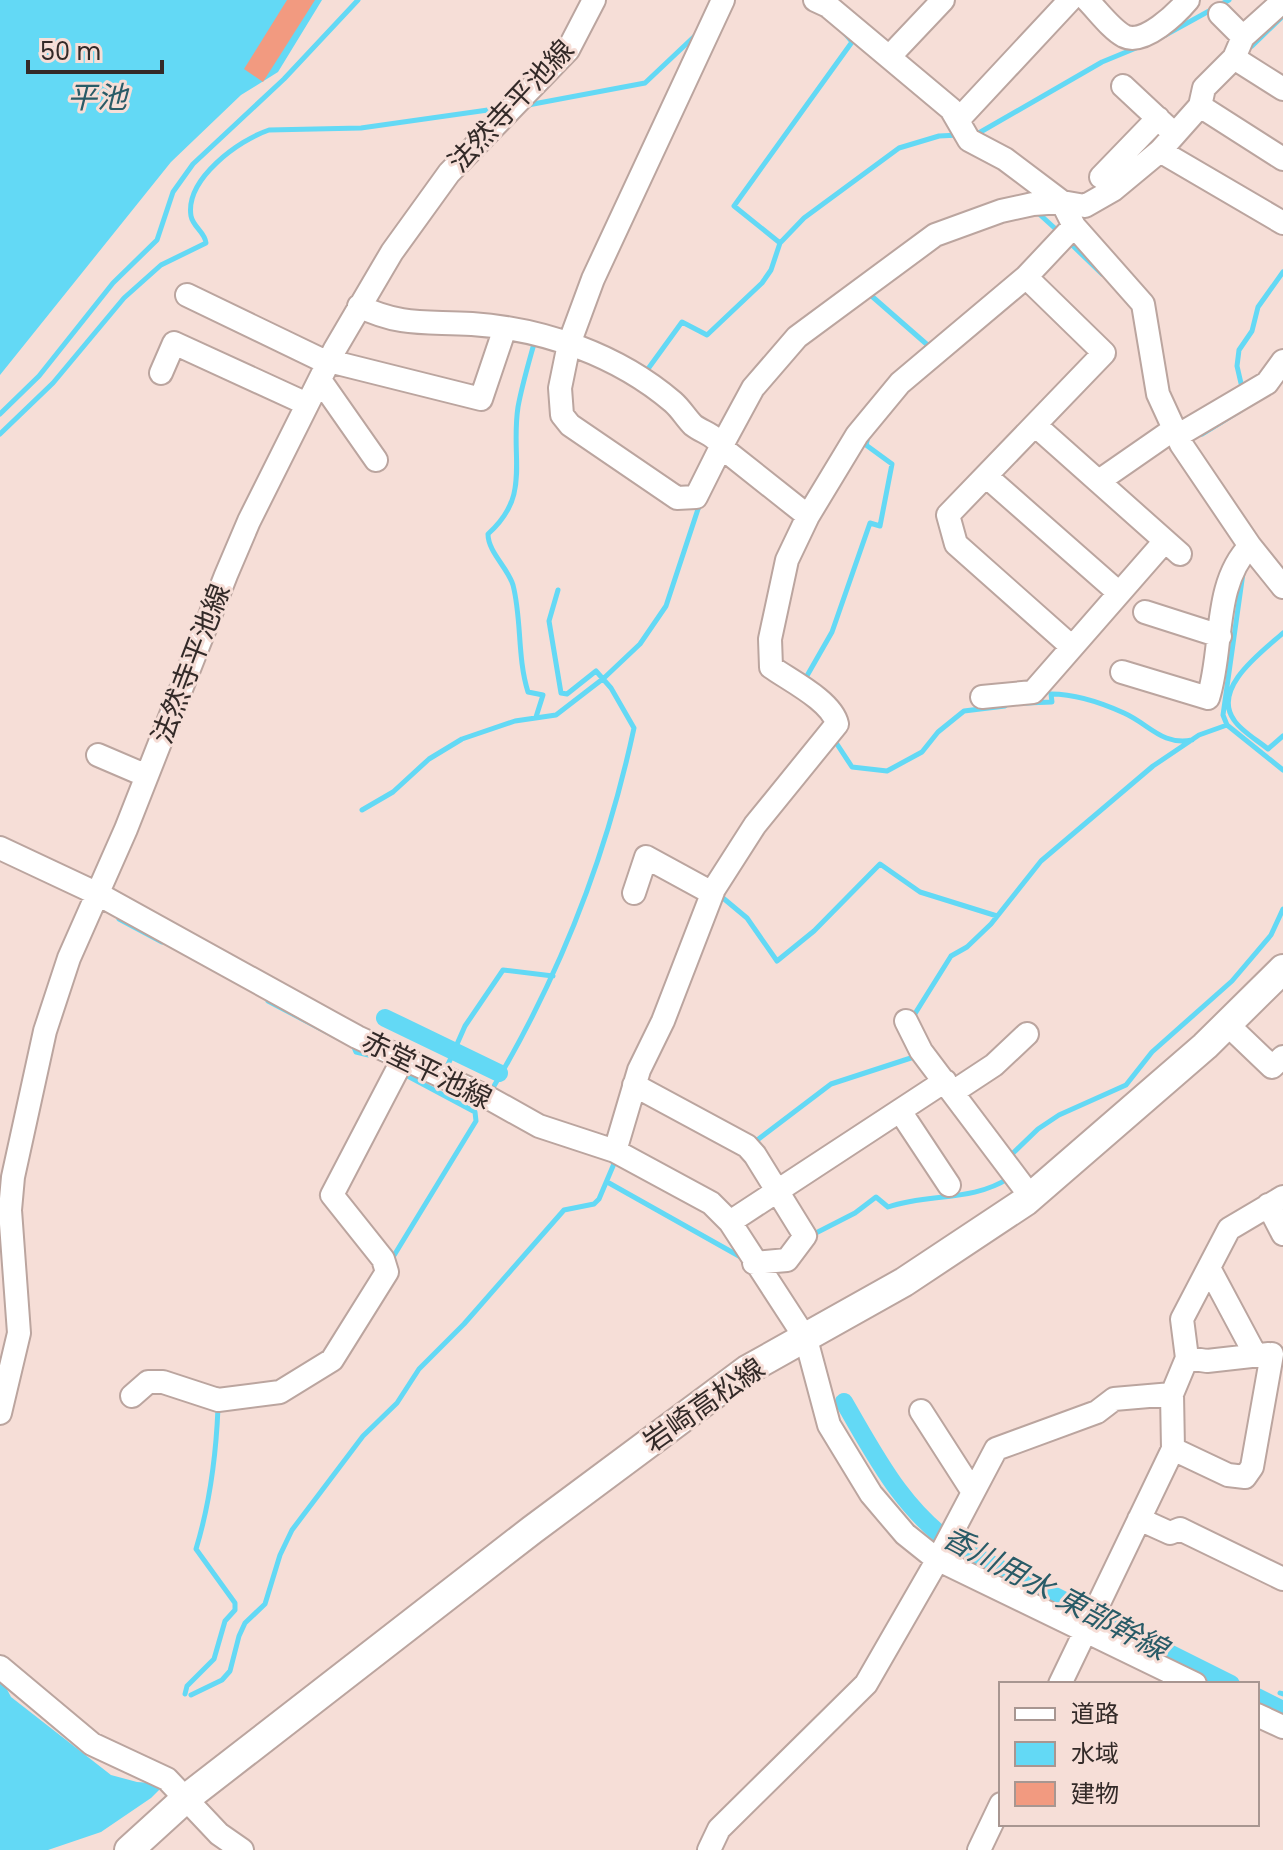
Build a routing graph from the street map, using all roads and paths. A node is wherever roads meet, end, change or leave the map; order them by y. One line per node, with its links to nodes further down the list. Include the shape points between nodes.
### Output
1 (594, 0): 25 (street, 法然寺平池線, via 554,67 432,194)
2 (723, 0): 27 (street, via 593,279)
3 (943, 0): 11 (street)
4 (1070, 0): 16 (street)
5 (1087, 0): 6 (street, via 1125,36 1134,38 1166,24)
6 (1188, 0)
7 (818, 1): 11 (street)
8 (1283, 1): 10 (street)
9 (1220, 14): 10 (street)
10 (1238, 48): 13 (street); 14 (street, via 1204,88)
11 (890, 56): 16 (street)
12 (1123, 86): 15 (street)
13 (1283, 89)
14 (1200, 106): 17 (street); 18 (street)
15 (1158, 118): 17 (street); 19 (street)
16 (959, 119): 20 (street, via 969,140 1005,159)
17 (1167, 143): 20 (street, via 1113,190 1085,206); 21 (street)
18 (1283, 159)
19 (1101, 177)
20 (1062, 202): 22 (street); 34 (street, via 1012,209 935,235 797,337 753,388)
21 (1283, 223)
22 (1074, 226): 23 (street); 33 (street, via 1146,310 1153,373)
23 (1026, 277): 32 (street, via 1104,353); 38 (street, via 883,401)
24 (187, 295): 29 (street)
25 (359, 306): 26 (street, via 405,323); 29 (street, 法然寺平池線)
26 (505, 328): 27 (street); 29 (street, via 483,363 481,399 424,374)
27 (569, 344): 34 (street, via 614,362 673,402); 34 (street, via 561,375 562,415 608,454 684,499 696,497)
28 (1283, 361): 33 (street, via 1267,383)
29 (326, 368): 31 (street, 法然寺平池線); 35 (street)
30 (161, 373): 31 (street, via 174,343 222,374)
31 (307, 404): 48 (street, 法然寺平池線, via 249,521)
32 (1035, 425): 36 (street); 37 (street)
33 (1176, 432): 37 (street); 39 (street)
34 (721, 447): 38 (street)
35 (376, 460)
36 (986, 476): 41 (street); 44 (street, via 948,515 956,544)
37 (1099, 481): 41 (street, via 1172,547)
38 (808, 516): 51 (street, via 787,560 770,639 771,667 800,684 837,724 755,825)
39 (1250, 546): 40 (street); 43 (street, via 1234,564 1227,585)
40 (1283, 587)
41 (1119, 593): 44 (street)
42 (1145, 612): 43 (street)
43 (1220, 636): 45 (street, via 1208,698)
44 (1072, 647): 46 (street, via 1033,692)
45 (1122, 672)
46 (982, 697)
47 (98, 755): 48 (street)
48 (147, 776): 52 (street, 法然寺平池線)
49 (0, 848): 52 (street, 赤堂平池線)
50 (634, 893): 51 (street, via 646,857)
51 (712, 893): 59 (street)
52 (98, 894): 57 (street, 赤堂平池線, via 315,1015); 77 (street, 法然寺平池線, via 67,963 45,1031 13,1177 10,1210 19,1333)
53 (1283, 969): 55 (main road, 岩崎高松線)
54 (906, 1021): 60 (street, via 921,1051)
55 (1227, 1024): 58 (street, via 1272,1067); 65 (main road, 岩崎高松線)
56 (1027, 1034): 60 (street, via 994,1065)
57 (404, 1057): 62 (street, 赤堂平池線, via 539,1126); 75 (street, via 332,1195 383,1259 387,1272 332,1360 280,1392 218,1400 148,1382)
58 (1283, 1057)
59 (634, 1085): 62 (street); 64 (street, via 747,1146)
60 (949, 1086): 61 (street); 65 (street)
61 (900, 1111): 63 (street); 64 (street)
62 (615, 1151): 67 (street, 赤堂平池線, via 687,1187)
63 (949, 1185)
64 (778, 1192): 67 (street); 69 (street, via 805,1236 787,1260)
65 (1031, 1197): 71 (main road, 岩崎高松線, via 970,1241)
66 (1276, 1201): 68 (street); 70 (street, via 1229,1229)
67 (730, 1222): 69 (street, 赤堂平池線)
68 (1283, 1234)
69 (754, 1263): 71 (street, 赤堂平池線)
70 (1209, 1268): 72 (street); 73 (street, via 1182,1319)
71 (806, 1339): 81 (street, 赤堂平池線, via 829,1425 871,1494 905,1534); 89 (main road, 岩崎高松線, via 747,1370)
72 (1270, 1353): 73 (street, via 1207,1361); 78 (street, via 1252,1467 1245,1477 1228,1475)
73 (1187, 1358): 74 (street)
74 (1172, 1394): 78 (street); 79 (street, via 1114,1399 1097,1412 996,1449)
75 (132, 1396)
76 (921, 1411): 79 (street)
77 (0, 1413)
78 (1173, 1449): 80 (street)
79 (973, 1492): 81 (street)
80 (1139, 1519): 82 (street, via 1170,1533 1180,1529); 83 (street)
81 (944, 1548): 83 (street, 赤堂平池線); 93 (street, via 866,1684 719,1829)
82 (1283, 1579)
83 (1091, 1619): 85 (street); 86 (street, 赤堂平池線)
84 (0, 1667): 89 (street, via 92,1744 167,1779)
85 (1061, 1682)
86 (1192, 1682)
87 (1259, 1716): 88 (street)
88 (1283, 1727)
89 (184, 1800): 91 (main road, 岩崎高松線); 92 (street)
90 (999, 1808): 94 (street)
91 (129, 1850)
92 (242, 1850)
93 (709, 1850)
94 (979, 1850)

